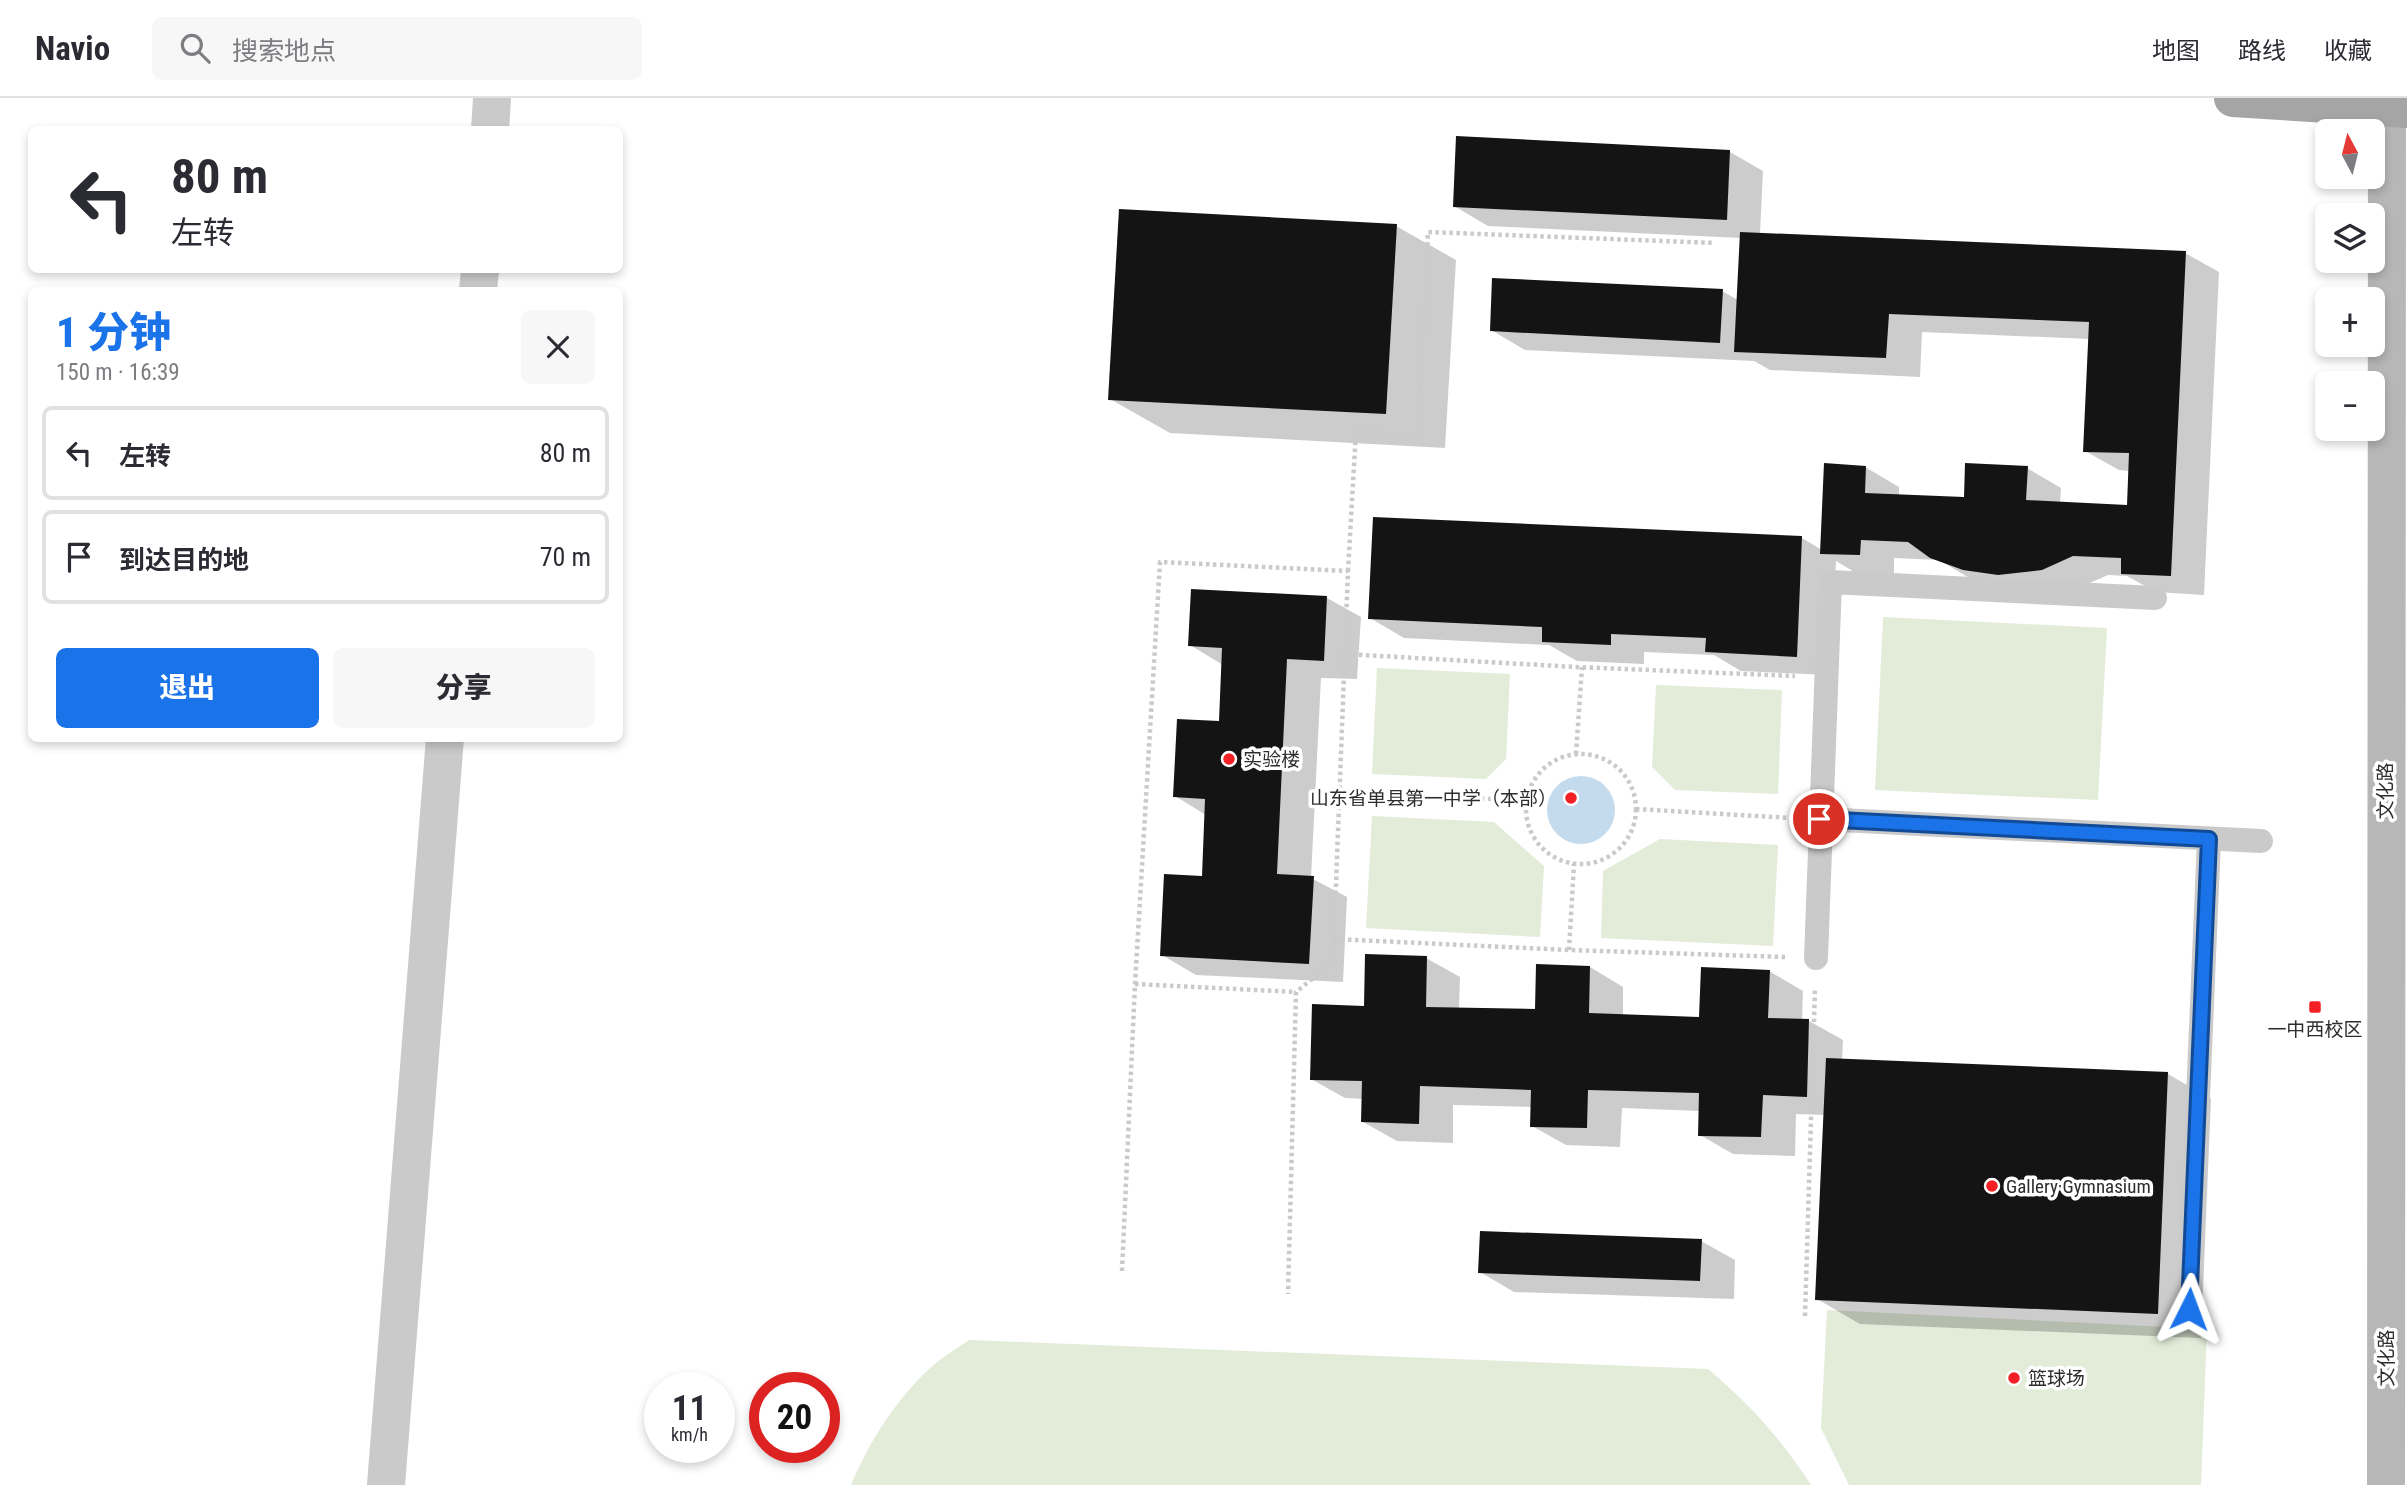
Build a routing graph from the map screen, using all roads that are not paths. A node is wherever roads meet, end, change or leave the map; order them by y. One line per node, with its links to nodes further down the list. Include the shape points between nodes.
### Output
1 (492, 98): 4 (street)
2 (2233, 98): 3 (main road)
3 (2394, 105): 6 (main road, 文化路)
4 (490, 126)
5 (2407, 436): 6 (lane)
6 (2386, 470): 13 (main road, 文化路)
7 (2155, 598): 12 (lane, via 1830,582)
8 (445, 742): 15 (street)
9 (1819, 819): 10 (lane)
10 (2209, 839): 11 (lane); 14 (lane)
11 (2261, 841)
12 (1815, 958)
13 (2396, 1200): 16 (main road, 文化路)
14 (2189, 1309)
15 (386, 1485)
16 (2386, 1485)

